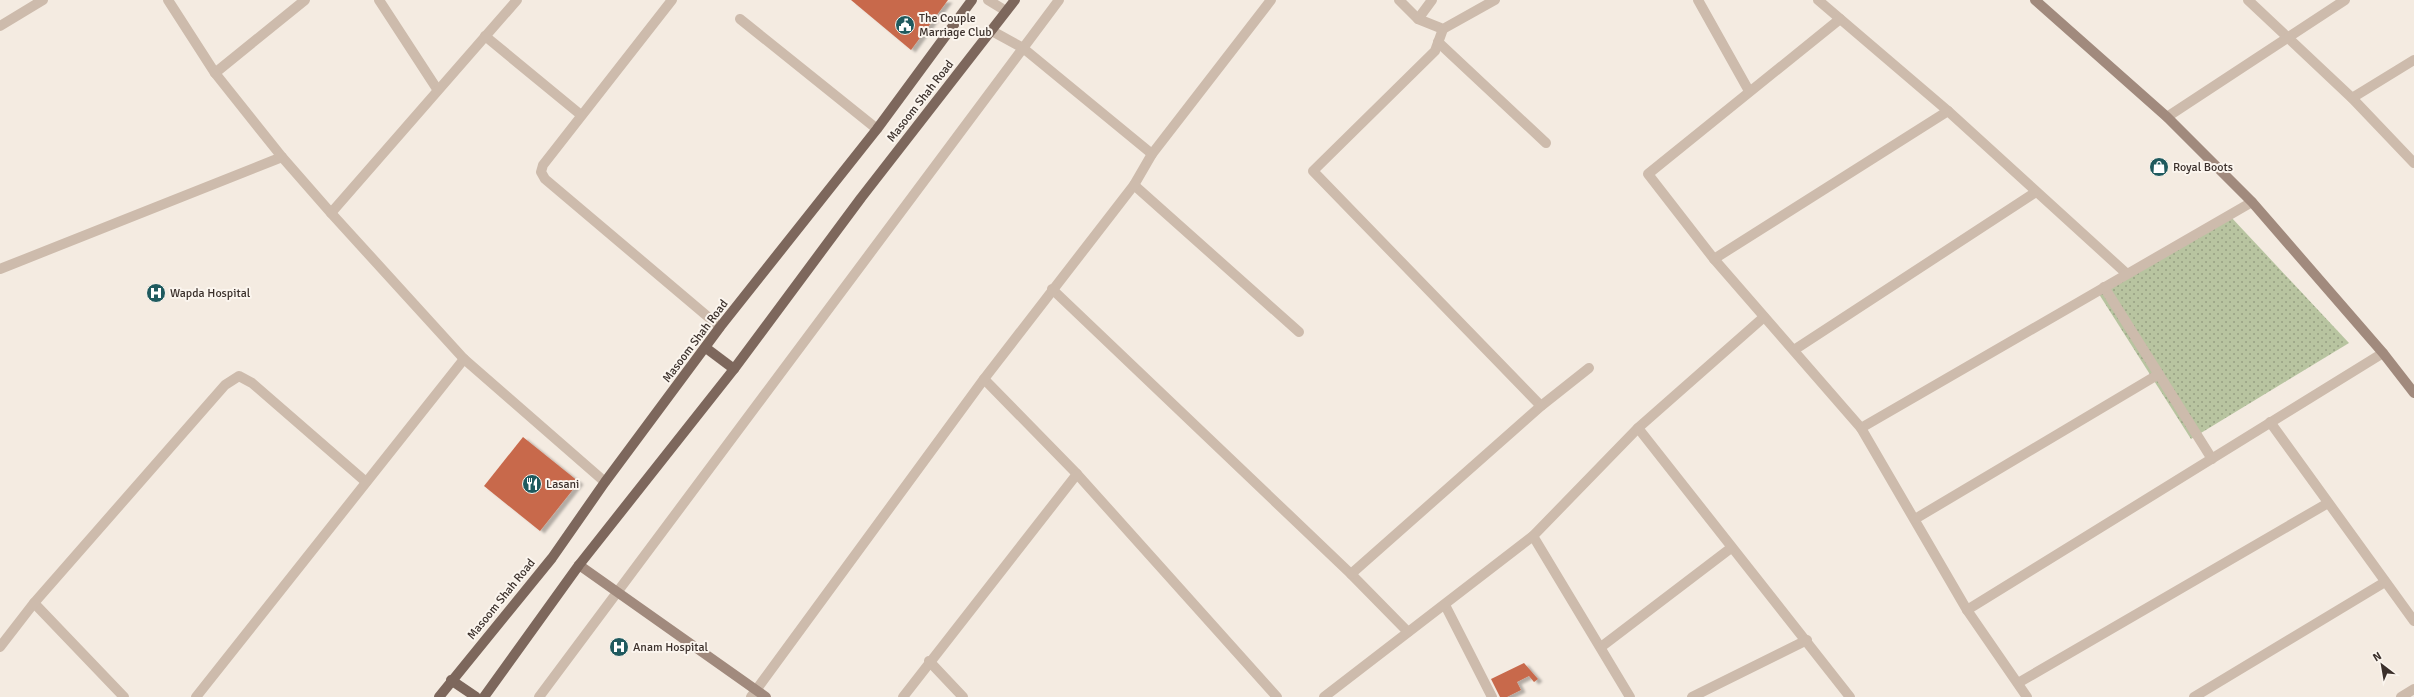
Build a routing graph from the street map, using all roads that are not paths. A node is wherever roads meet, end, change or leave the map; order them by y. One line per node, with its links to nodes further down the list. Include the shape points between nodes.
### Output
1 (43, 0): 24 (street)
2 (168, 0): 32 (street)
3 (305, 0): 32 (street)
4 (379, 0): 33 (street)
5 (517, 0): 27 (street)
6 (672, 0): 37 (street)
7 (972, 0): 39 (main road, Masoom Shah Road)
8 (988, 0): 20 (street)
9 (1015, 0): 20 (main road, Masoom Shah Road)
10 (1059, 0): 30 (street)
11 (1271, 0): 41 (street)
12 (1399, 0): 21 (street)
13 (1432, 0): 21 (street)
14 (1495, 0): 25 (street)
15 (1698, 0): 34 (street)
16 (1818, 0): 22 (street)
17 (2035, 0): 38 (main road)
18 (2248, 0): 28 (street)
19 (2345, 0): 28 (street)
20 (1006, 11): 26 (main road, Masoom Shah Road)
21 (1418, 19): 25 (street)
22 (1840, 19): 34 (street); 36 (street)
23 (740, 20): 39 (street)
24 (0, 26)
25 (1443, 29): 29 (street)
26 (992, 31): 30 (street); 61 (main road, Masoom Shah Road, via 861,198)
27 (485, 36): 33 (street); 37 (street)
28 (2287, 36): 35 (street); 38 (street)
29 (1438, 42): 40 (street); 65 (street, via 1435,51 1313,171)
30 (1023, 48): 41 (street); 80 (street)
31 (2414, 60): 35 (street)
32 (215, 73): 42 (street)
33 (437, 89): 47 (street)
34 (1749, 91): 48 (street, via 1648,174)
35 (2352, 98): 43 (street)
36 (1948, 111): 45 (street); 48 (street)
37 (581, 115): 54 (street, via 543,165 541,172 545,179)
38 (2167, 117): 46 (main road)
39 (878, 129): 54 (main road, Masoom Shah Road)
40 (1546, 144)
41 (1152, 154): 44 (street)
42 (282, 157): 47 (street); 49 (street)
43 (2414, 163)
44 (1134, 184): 52 (street); 55 (street)
45 (2036, 192): 50 (street); 57 (street)
46 (2252, 202): 50 (street); 58 (main road)
47 (331, 213): 59 (street)
48 (1714, 259): 53 (street)
49 (0, 269)
50 (2127, 274): 51 (street)
51 (2104, 287): 62 (street); 68 (street)
52 (1052, 289): 63 (street); 78 (street)
53 (1764, 317): 57 (street); 67 (street)
54 (720, 327): 56 (main road, Masoom Shah Road)
55 (1299, 332)
56 (706, 348): 61 (main road); 72 (main road, Masoom Shah Road)
57 (1794, 350): 68 (street)
58 (2383, 353): 64 (main road); 66 (street)
59 (464, 359): 71 (street); 72 (street)
60 (1590, 368): 65 (street)
61 (734, 369): 77 (main road, Masoom Shah Road)
62 (2159, 374): 69 (street); 74 (street)
63 (984, 379): 70 (street); 93 (street)
64 (2414, 393)
65 (1541, 406): 78 (street)
66 (2270, 422): 69 (street); 73 (street)
67 (1638, 428): 75 (street); 76 (street)
68 (1861, 428): 74 (street)
69 (2212, 459): 83 (street)
70 (1077, 474): 89 (street); 103 (street)
71 (366, 482): 81 (street, via 252,383 239,376 225,385); 95 (street)
72 (605, 482): 90 (main road, Masoom Shah Road, via 552,558)
73 (2328, 503): 79 (street); 91 (street)
74 (1915, 519): 83 (street)
75 (1533, 536): 82 (street); 88 (street)
76 (1731, 548): 86 (street); 88 (street)
77 (579, 565): 80 (main road); 98 (main road, Masoom Shah Road)
78 (1350, 574): 85 (street)
79 (2385, 582): 84 (street); 110 (street)
80 (618, 592): 93 (main road); 99 (street)
81 (34, 603): 87 (street); 94 (street)
82 (1445, 605): 85 (street); 105 (street)
83 (1968, 610): 91 (street)
84 (2414, 621)
85 (1408, 632): 104 (street)
86 (1807, 640): 107 (street); 108 (street)
87 (0, 647)
88 (1600, 647): 106 (street)
89 (929, 661): 101 (street); 102 (street)
90 (451, 680): 96 (main road, Masoom Shah Road); 97 (main road)
91 (2018, 683): 109 (street)
92 (2414, 689): 111 (street)
93 (754, 693): 100 (main road)
94 (124, 697)
95 (196, 697)
96 (439, 697)
97 (476, 697)
98 (484, 697)
99 (539, 697)
100 (766, 697)
101 (903, 697)
102 (963, 697)
103 (1278, 697)
104 (1324, 697)
105 (1492, 697)
106 (1630, 697)
107 (1692, 697)
108 (1850, 697)
109 (2027, 697)
110 (2194, 697)
111 (2401, 697)

